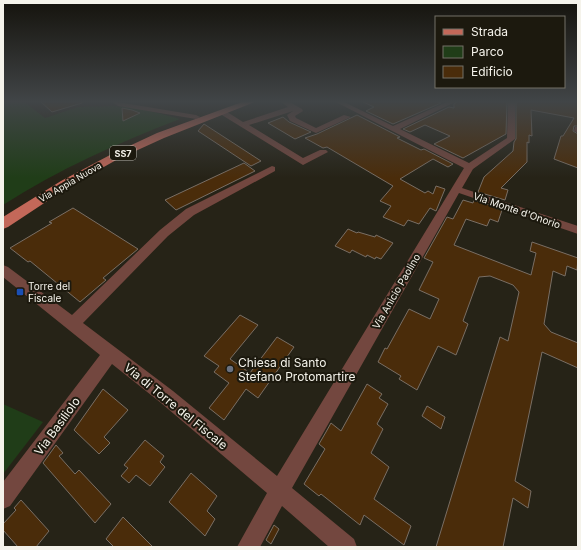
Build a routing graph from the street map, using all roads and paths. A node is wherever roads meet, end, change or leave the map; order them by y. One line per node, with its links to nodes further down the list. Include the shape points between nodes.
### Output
1 (172, 127): 14 (main road, Via Appia Nuova / SS7, via 95,158 66,173)
2 (184, 127): 15 (main road, Via Appia Nuova / SS7, via 102,163)
3 (245, 127): 10 (street, via 303,162)
4 (307, 127): 5 (street, via 316,131)
5 (326, 127)
6 (388, 127): 9 (street)
7 (398, 127): 9 (street)
8 (511, 127): 11 (street, Via Anicio Paolino, via 511,139)
9 (393, 129): 11 (street)
10 (323, 152)
11 (469, 167): 13 (street, Via Anicio Paolino)
12 (272, 169): 18 (street, via 190,212 164,233)
13 (456, 189): 16 (street, Via Monte d'Onorio); 20 (street, Via Anicio Paolino)
14 (3, 213)
15 (3, 224)
16 (578, 230)
17 (3, 270): 18 (street, Via di Torre del Fiscale)
18 (74, 324): 19 (street, Via di Torre del Fiscale)
19 (110, 353): 20 (street, Via di Torre del Fiscale, via 167,397); 21 (street, Via Basiliolo)
20 (279, 492): 22 (street, Via Anicio Paolino); 23 (street, Via di Torre del Fiscale)
21 (3, 499)
22 (248, 547)
23 (346, 547)

